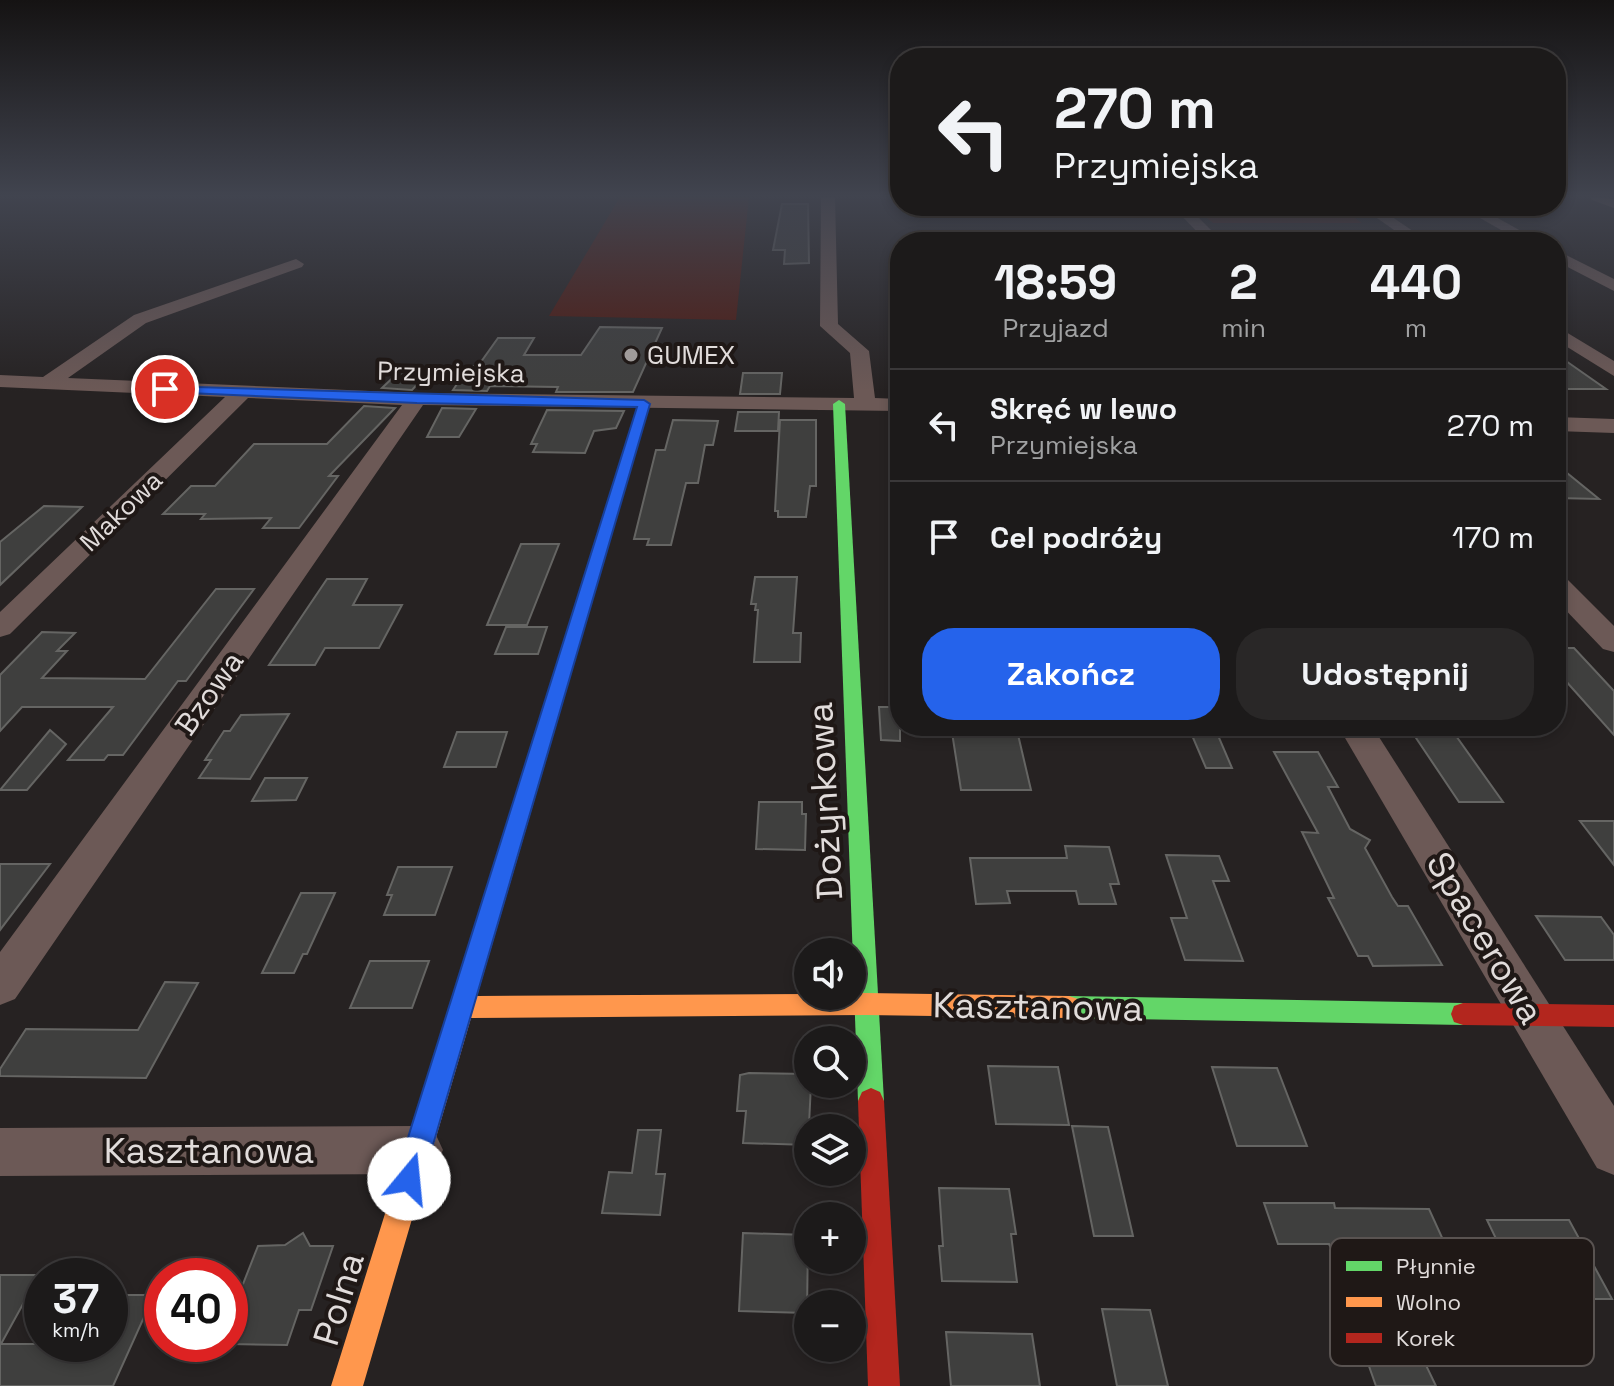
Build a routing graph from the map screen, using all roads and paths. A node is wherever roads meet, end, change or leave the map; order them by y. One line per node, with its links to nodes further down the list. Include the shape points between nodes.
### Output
1 (829, 262): 13 (street, via 829,326 859,351)
2 (1568, 262): 4 (street)
3 (296, 264): 8 (street, via 140,319)
4 (1614, 286)
5 (1566, 339): 6 (street)
6 (1614, 370)
7 (0, 381): 8 (street, Przymiejska)
8 (47, 383): 9 (street, Przymiejska)
9 (241, 393): 10 (street, Przymiejska); 18 (street, Makowa)
10 (417, 399): 11 (street, Przymiejska); 22 (street, Bzowa)
11 (644, 404): 12 (street, Przymiejska); 25 (street, Polna)
12 (839, 404): 13 (street, Przymiejska); 21 (street, Dożynkowa)
13 (865, 404): 14 (street, Przymiejska)
14 (890, 405)
15 (1566, 424): 16 (street)
16 (1614, 426)
17 (1566, 594): 19 (street)
18 (0, 628)
19 (1614, 643)
20 (1361, 736): 26 (street, Spacerowa)
21 (863, 938)
22 (0, 986)
23 (866, 1004): 26 (street, Kasztanowa); 32 (street, Dożynkowa)
24 (794, 1005): 25 (street, Kasztanowa)
25 (461, 1007): 28 (street, Polna)
26 (1531, 1015): 27 (street, Kasztanowa); 29 (street, Spacerowa)
27 (1614, 1016)
28 (418, 1150): 30 (street, Kasztanowa); 31 (street, Polna)
29 (1614, 1151)
30 (0, 1152)
31 (347, 1386)
32 (884, 1386)

